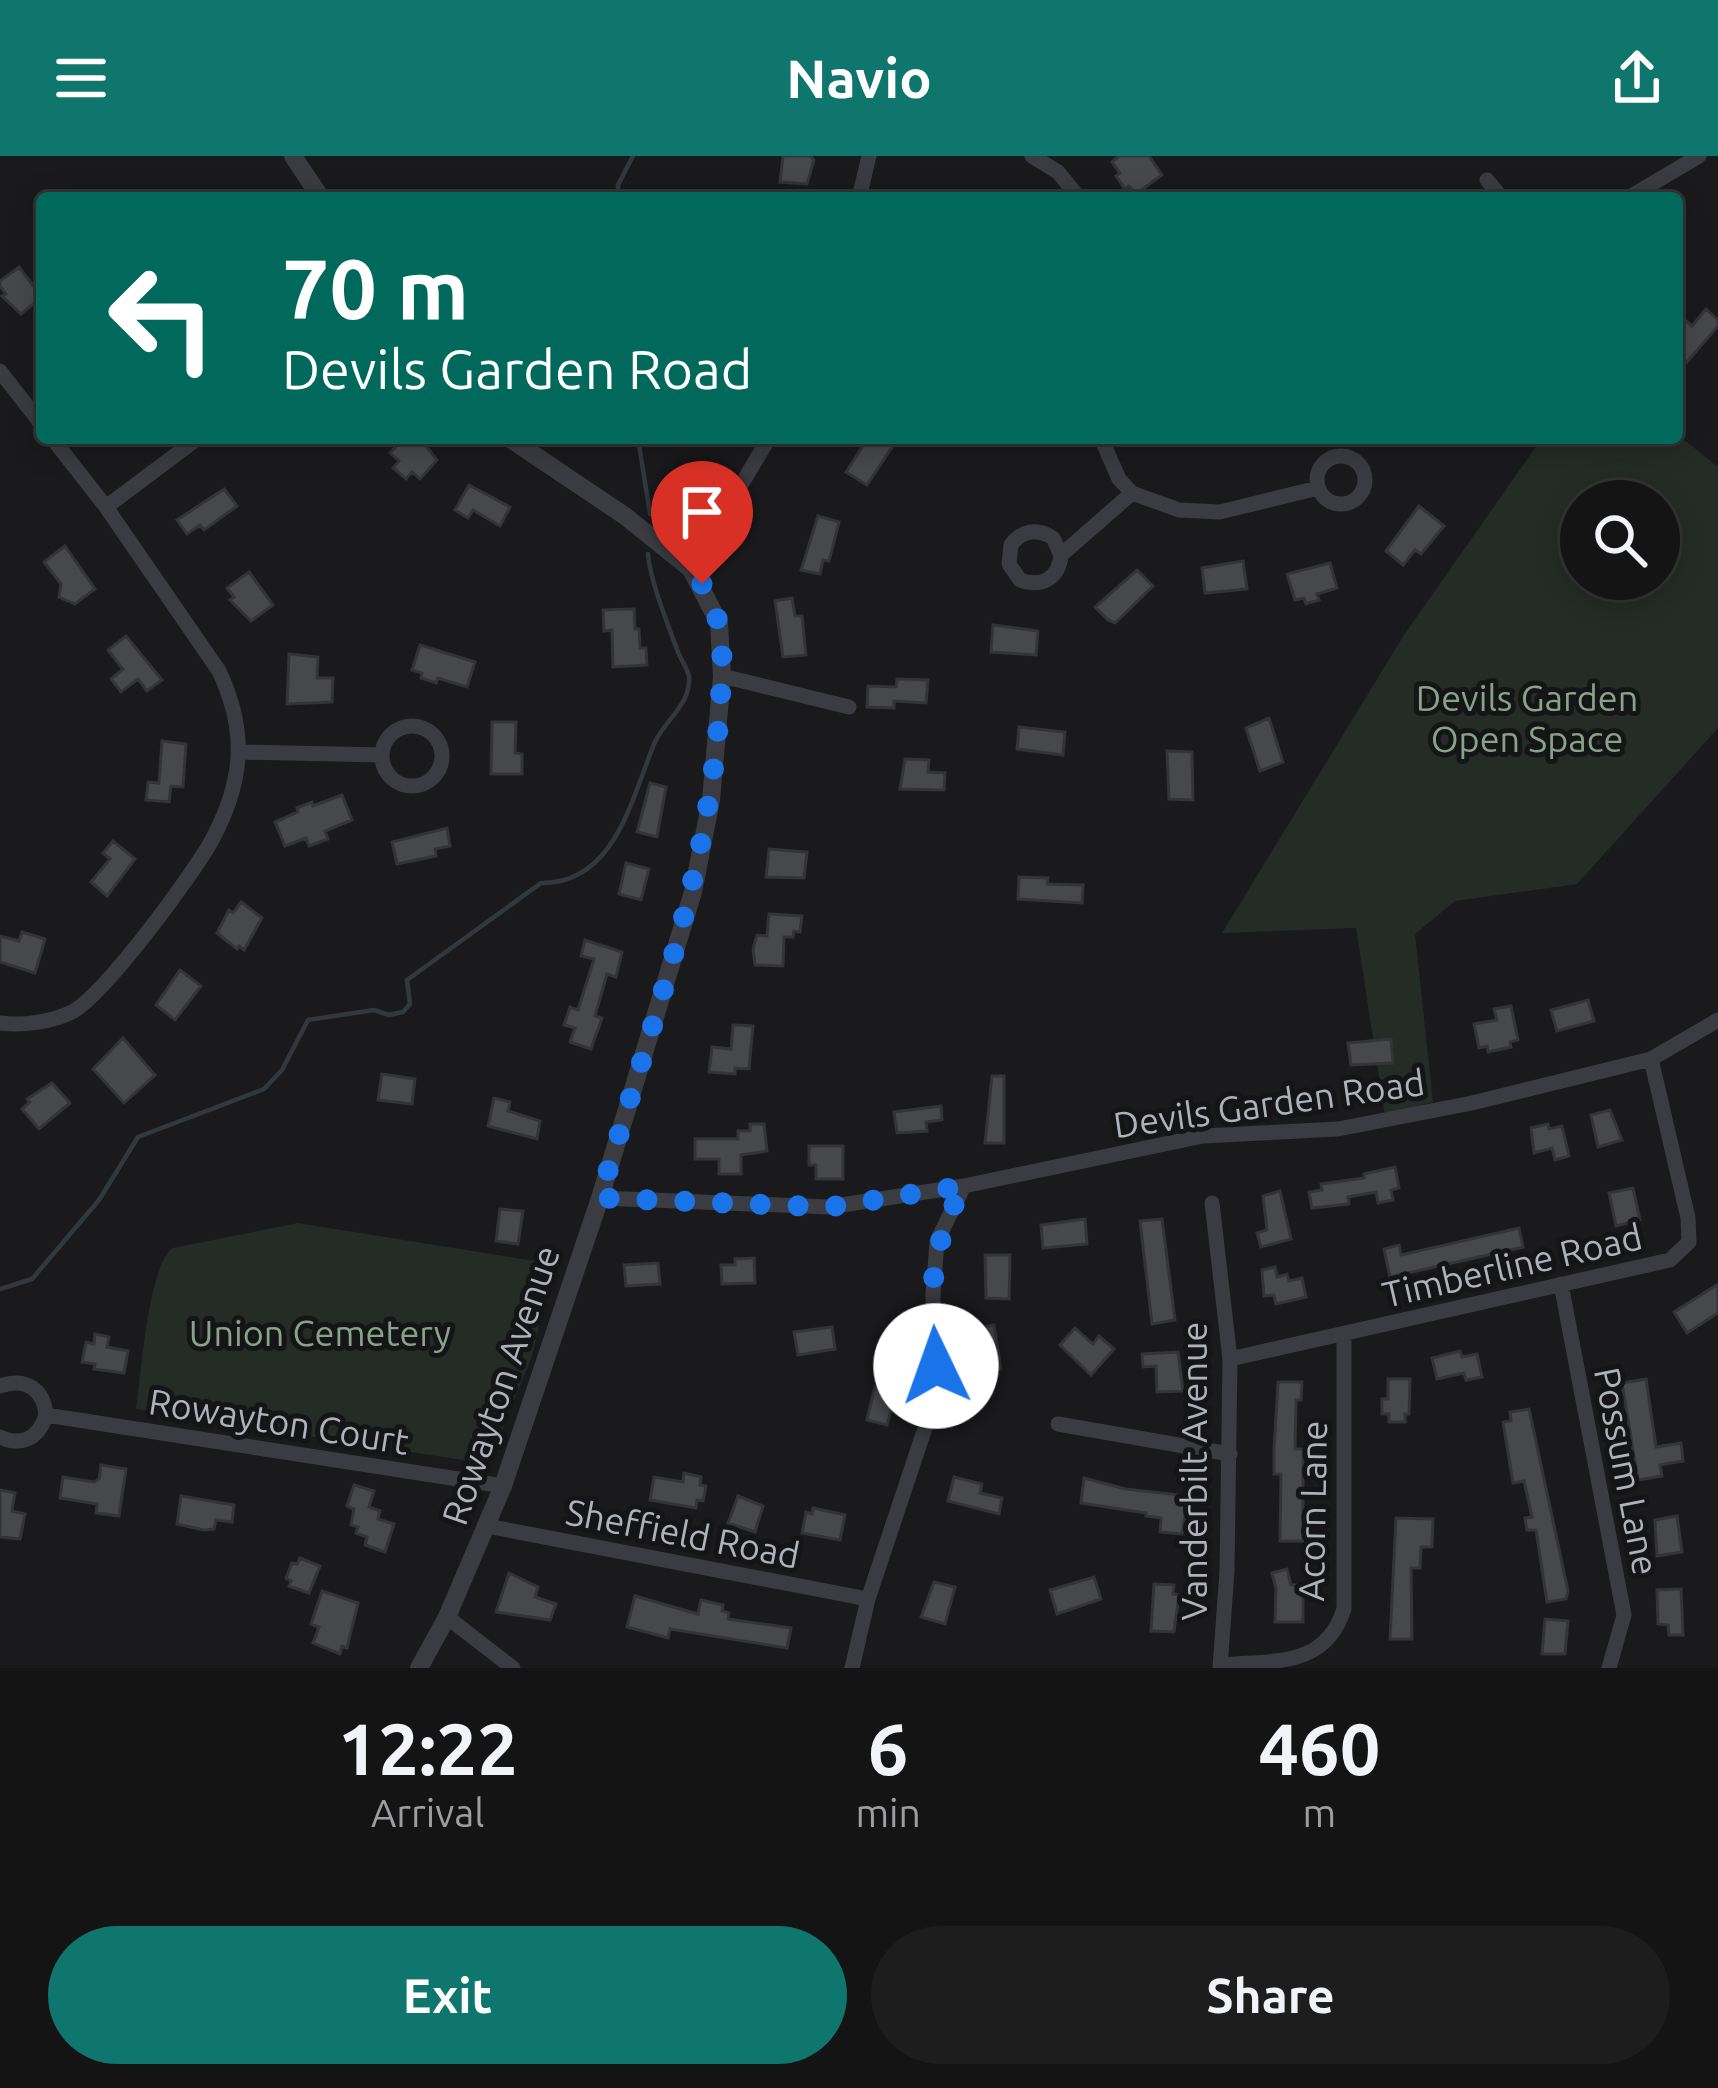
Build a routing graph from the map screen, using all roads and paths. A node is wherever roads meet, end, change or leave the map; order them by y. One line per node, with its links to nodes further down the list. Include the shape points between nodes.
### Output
1 (293, 156): 6 (street)
2 (869, 156): 7 (street)
3 (1032, 156): 8 (street)
4 (1699, 156): 10 (street)
5 (1487, 180): 9 (street)
6 (317, 192)
7 (861, 192)
8 (1074, 192)
9 (1497, 192)
10 (1638, 192)
11 (0, 371): 12 (street)
12 (36, 417)
13 (57, 444): 20 (street)
14 (190, 444): 20 (street)
15 (518, 444): 22 (street, Rowayton Avenue)
16 (765, 444): 22 (street)
17 (1104, 444): 19 (street)
18 (1318, 488): 19 (street, via 1220,512 1179,510)
19 (1132, 493): 21 (street)
20 (106, 507): 25 (street, via 219,671)
21 (1061, 555)
22 (692, 568): 23 (street, Rowayton Avenue, via 719,623)
23 (722, 676): 24 (street); 31 (street, Rowayton Avenue, via 693,892)
24 (849, 707)
25 (238, 752): 26 (street); 28 (street, via 236,781 211,842 102,989 72,1012)
26 (382, 754): 26 (street, via 387,775 405,786 426,784 443,758 437,738 419,727 398,729)
27 (1718, 1020): 29 (street, Devils Garden Road)
28 (0, 1023)
29 (1651, 1059): 30 (street, Devils Garden Road, via 1338,1129 1203,1136); 33 (street, Timberline Road, via 1689,1242 1670,1259)
30 (964, 1186): 31 (street, Devils Garden Road, via 829,1207); 43 (street, via 938,1241 934,1404)
31 (600, 1198): 41 (street, Rowayton Avenue)
32 (1212, 1203): 35 (street, Vanderbilt Avenue)
33 (1561, 1284): 34 (street, Timberline Road); 49 (street, Possum Lane, via 1624,1615)
34 (1344, 1336): 35 (street, Timberline Road); 45 (street, Acorn Lane, via 1344,1609 1337,1633 1306,1657)
35 (1230, 1359): 40 (street, Vanderbilt Avenue)
36 (0, 1386): 37 (street, Rowayton Court, via 32,1386)
37 (46, 1415): 39 (street, via 26,1440); 41 (street, Rowayton Court)
38 (1058, 1424): 40 (street)
39 (0, 1437)
40 (1229, 1454): 45 (street, Vanderbilt Avenue)
41 (503, 1486): 42 (street, Rowayton Avenue)
42 (487, 1526): 43 (street, Sheffield Road); 44 (street, Rowayton Avenue)
43 (868, 1599): 48 (street)
44 (448, 1617): 46 (street, Rowayton Avenue); 47 (street)
45 (1220, 1666)
46 (419, 1668)
47 (513, 1668)
48 (852, 1668)
49 (1609, 1668)

